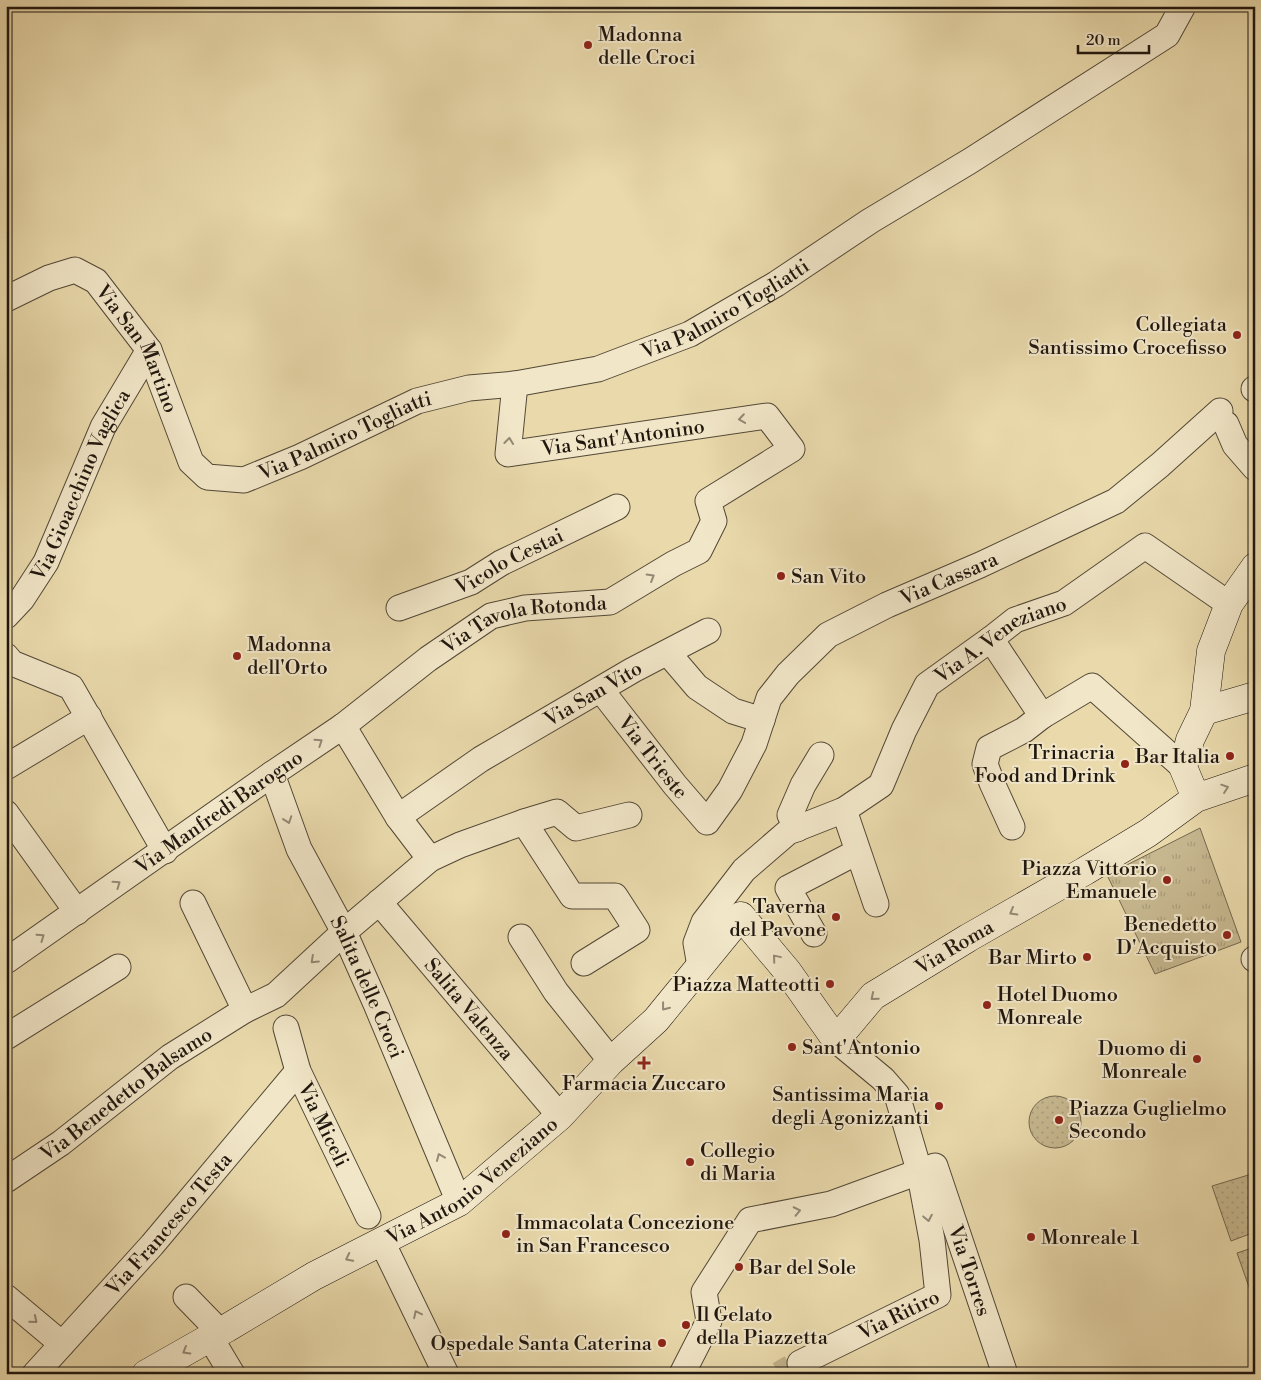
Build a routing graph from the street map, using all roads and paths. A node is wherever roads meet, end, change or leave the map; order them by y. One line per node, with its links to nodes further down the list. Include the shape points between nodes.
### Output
1 (1183, 6): 4 (street, Via Palmiro Togliatti, via 1167,35 870,221 776,284 690,334 598,369)
2 (6, 299): 3 (street, Via San Martino, via 49,278 75,270 96,281)
3 (149, 350): 7 (street, Via San Martino, via 192,462); 12 (street, Via Gioacchino Vaglica, via 103,427 46,562)
4 (515, 384): 5 (street, Via Sant'Antonino, one-way to 4, via 766,416 508,454); 7 (street, Via Palmiro Togliatti, via 470,388 417,401 244,480)
5 (792, 449): 17 (street, Via Tavola Rotonda, one-way to 5, via 491,616 525,608 610,602 699,551 714,521 708,501)
6 (1255, 468): 22 (street, Via Cassara, via 1235,445 1223,418 1116,501 828,635 788,674 769,698)
7 (206, 476)
8 (617, 507): 11 (street, Vicolo Cestai, via 501,563 471,582)
9 (1255, 567): 10 (street)
10 (1229, 604): 14 (street, Via A. Veneziano, via 1145,546 1064,603 1015,620); 20 (street, via 1211,651)
11 (399, 608)
12 (6, 616)
13 (708, 632): 15 (street, Via San Vito)
14 (991, 639): 21 (street); 31 (street, Via A. Veneziano, via 927,685 881,785)
15 (668, 653): 18 (street, Via San Vito); 22 (street, via 697,687 733,711)
16 (6, 656): 23 (street, via 12,663 70,687)
17 (428, 658): 24 (street, Via Manfredi Barogno)
18 (601, 690): 34 (street, Via San Vito, via 481,759); 36 (street, Via Trieste)
19 (1255, 696): 20 (street)
20 (1204, 711): 27 (street, via 1190,740)
21 (1042, 716): 27 (street, via 1092,686); 37 (street, via 1024,730 989,748 984,764)
22 (762, 720): 36 (street, Via Cassara, via 754,744 730,790)
23 (94, 725): 26 (street); 39 (street)
24 (344, 726): 28 (street, Via Manfredi Barogno, one-way to 24); 34 (street)
25 (821, 756): 38 (street, via 790,815)
26 (6, 767)
27 (1183, 767): 30 (street)
28 (272, 774): 39 (street, Via Manfredi Barogno); 46 (street, Salita delle Croci, one-way to 46, via 299,849)
29 (1255, 778): 30 (street, Via Roma, one-way to 29)
30 (1196, 798): 56 (street, Via Roma, one-way to 56, via 1085,871 873,996)
31 (844, 810): 38 (street, Via A. Veneziano); 40 (street)
32 (6, 813): 45 (street)
33 (629, 815): 35 (street, Via Benedetto Balsamo, via 576,828 557,812)
34 (398, 817): 41 (street)
35 (524, 822): 41 (street, Via Benedetto Balsamo); 50 (street, via 572,896 614,896 637,930)
36 (707, 822)
37 (1012, 827)
38 (797, 829): 51 (street, Via A. Veneziano, via 788,832 744,870 704,922 696,943)
39 (165, 851): 45 (street, Via Manfredi Barogno, one-way to 39)
40 (857, 852): 44 (street); 47 (street, via 788,888)
41 (430, 859): 42 (street, Via Benedetto Balsamo)
42 (379, 902): 46 (street, Via Benedetto Balsamo); 59 (street, Salita Valenza)
43 (193, 903): 53 (street)
44 (876, 904)
45 (76, 912): 49 (street, Via Manfredi Barogno, one-way to 45)
46 (344, 932): 53 (street, Via Benedetto Balsamo, one-way to 53, via 276,995); 62 (street, Salita delle Croci, one-way to 46)
47 (814, 934)
48 (521, 937): 57 (street, via 556,992)
49 (6, 962)
50 (584, 963)
51 (700, 966): 56 (street, Via Antonio Veneziano, one-way to 51, via 788,972 741,916); 57 (street, Via Antonio Veneziano, one-way to 57, via 656,1020)
52 (118, 967): 55 (street)
53 (246, 1010): 61 (street, Via Benedetto Balsamo, via 170,1057 61,1143)
54 (286, 1028): 58 (street, Via Miceli)
55 (6, 1037)
56 (836, 1040): 60 (street, via 883,1078 897,1095)
57 (611, 1062): 59 (street, Via Antonio Veneziano)
58 (298, 1071): 63 (street, Via Miceli); 68 (street, Via Francesco Testa, via 148,1249)
59 (560, 1116): 62 (street, Via Antonio Veneziano)
60 (927, 1168): 69 (street, Via Ritiro, one-way to 69, via 938,1295); 74 (street, one-way to 60, via 709,1321 704,1292 750,1220 831,1204); 75 (street, Via Torres)
61 (6, 1180)
62 (459, 1202): 64 (street, Via Antonio Veneziano)
63 (368, 1216)
64 (382, 1242): 67 (street, Via Antonio Veneziano, one-way to 67, via 314,1276); 73 (street, one-way to 64)
65 (6, 1297): 68 (street, one-way to 68)
66 (186, 1297): 67 (street)
67 (215, 1335): 71 (street, Via Antonio Veneziano, one-way to 71); 72 (street)
68 (62, 1344): 70 (street, Via Francesco Testa)
69 (800, 1363)
70 (35, 1374)
71 (146, 1374)
72 (232, 1374)
73 (446, 1374)
74 (682, 1374)
75 (1005, 1374)

